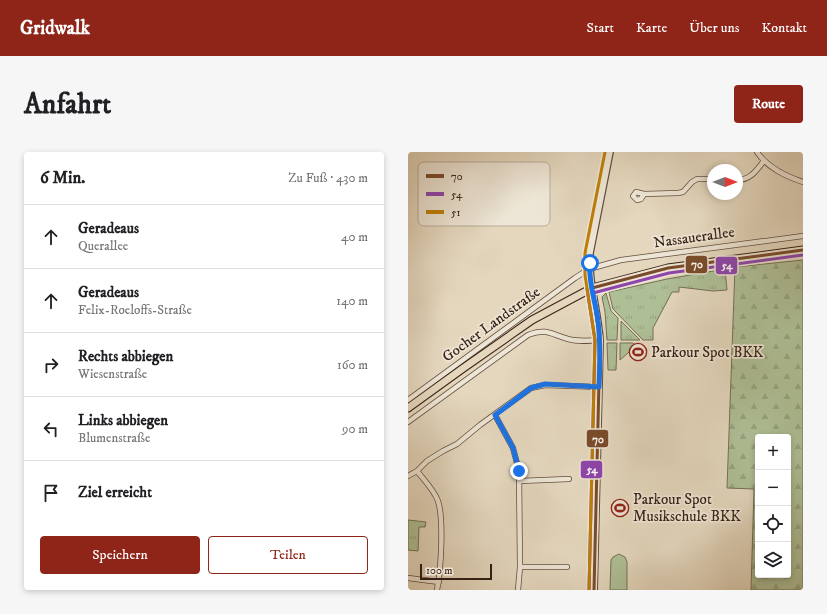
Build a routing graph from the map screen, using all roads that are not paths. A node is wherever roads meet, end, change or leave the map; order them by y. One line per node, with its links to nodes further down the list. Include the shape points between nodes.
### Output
1 (610, 152): 10 (street)
2 (757, 152): 3 (street)
3 (763, 162): 5 (street); 6 (street)
4 (707, 179): 7 (street, via 697,179 683,192)
5 (743, 180)
6 (803, 182)
7 (644, 194)
8 (803, 236): 10 (street, Nassauerallee)
9 (803, 250): 11 (main road, Nassauerallee, via 668,268)
10 (589, 266): 11 (street); 14 (street, Gocher Landstraße)
11 (592, 288): 12 (street); 15 (main road, Gocher Landstraße, via 532,320)
12 (600, 340): 13 (street); 17 (street, Gocher Landstraße, via 569,339 543,331 528,335)
13 (599, 387): 16 (street, via 545,384 531,388); 28 (street)
14 (408, 400)
15 (408, 408)
16 (495, 415): 18 (street, via 462,441); 21 (street, via 513,448)
17 (408, 422)
18 (417, 470): 19 (street); 25 (street, via 437,500 440,510)
19 (408, 476)
20 (569, 479): 21 (street)
21 (520, 481): 22 (street)
22 (520, 567): 23 (street); 27 (street)
23 (567, 567)
24 (408, 578): 25 (street)
25 (439, 582): 26 (street)
26 (437, 590)
27 (518, 590)
28 (594, 590)

